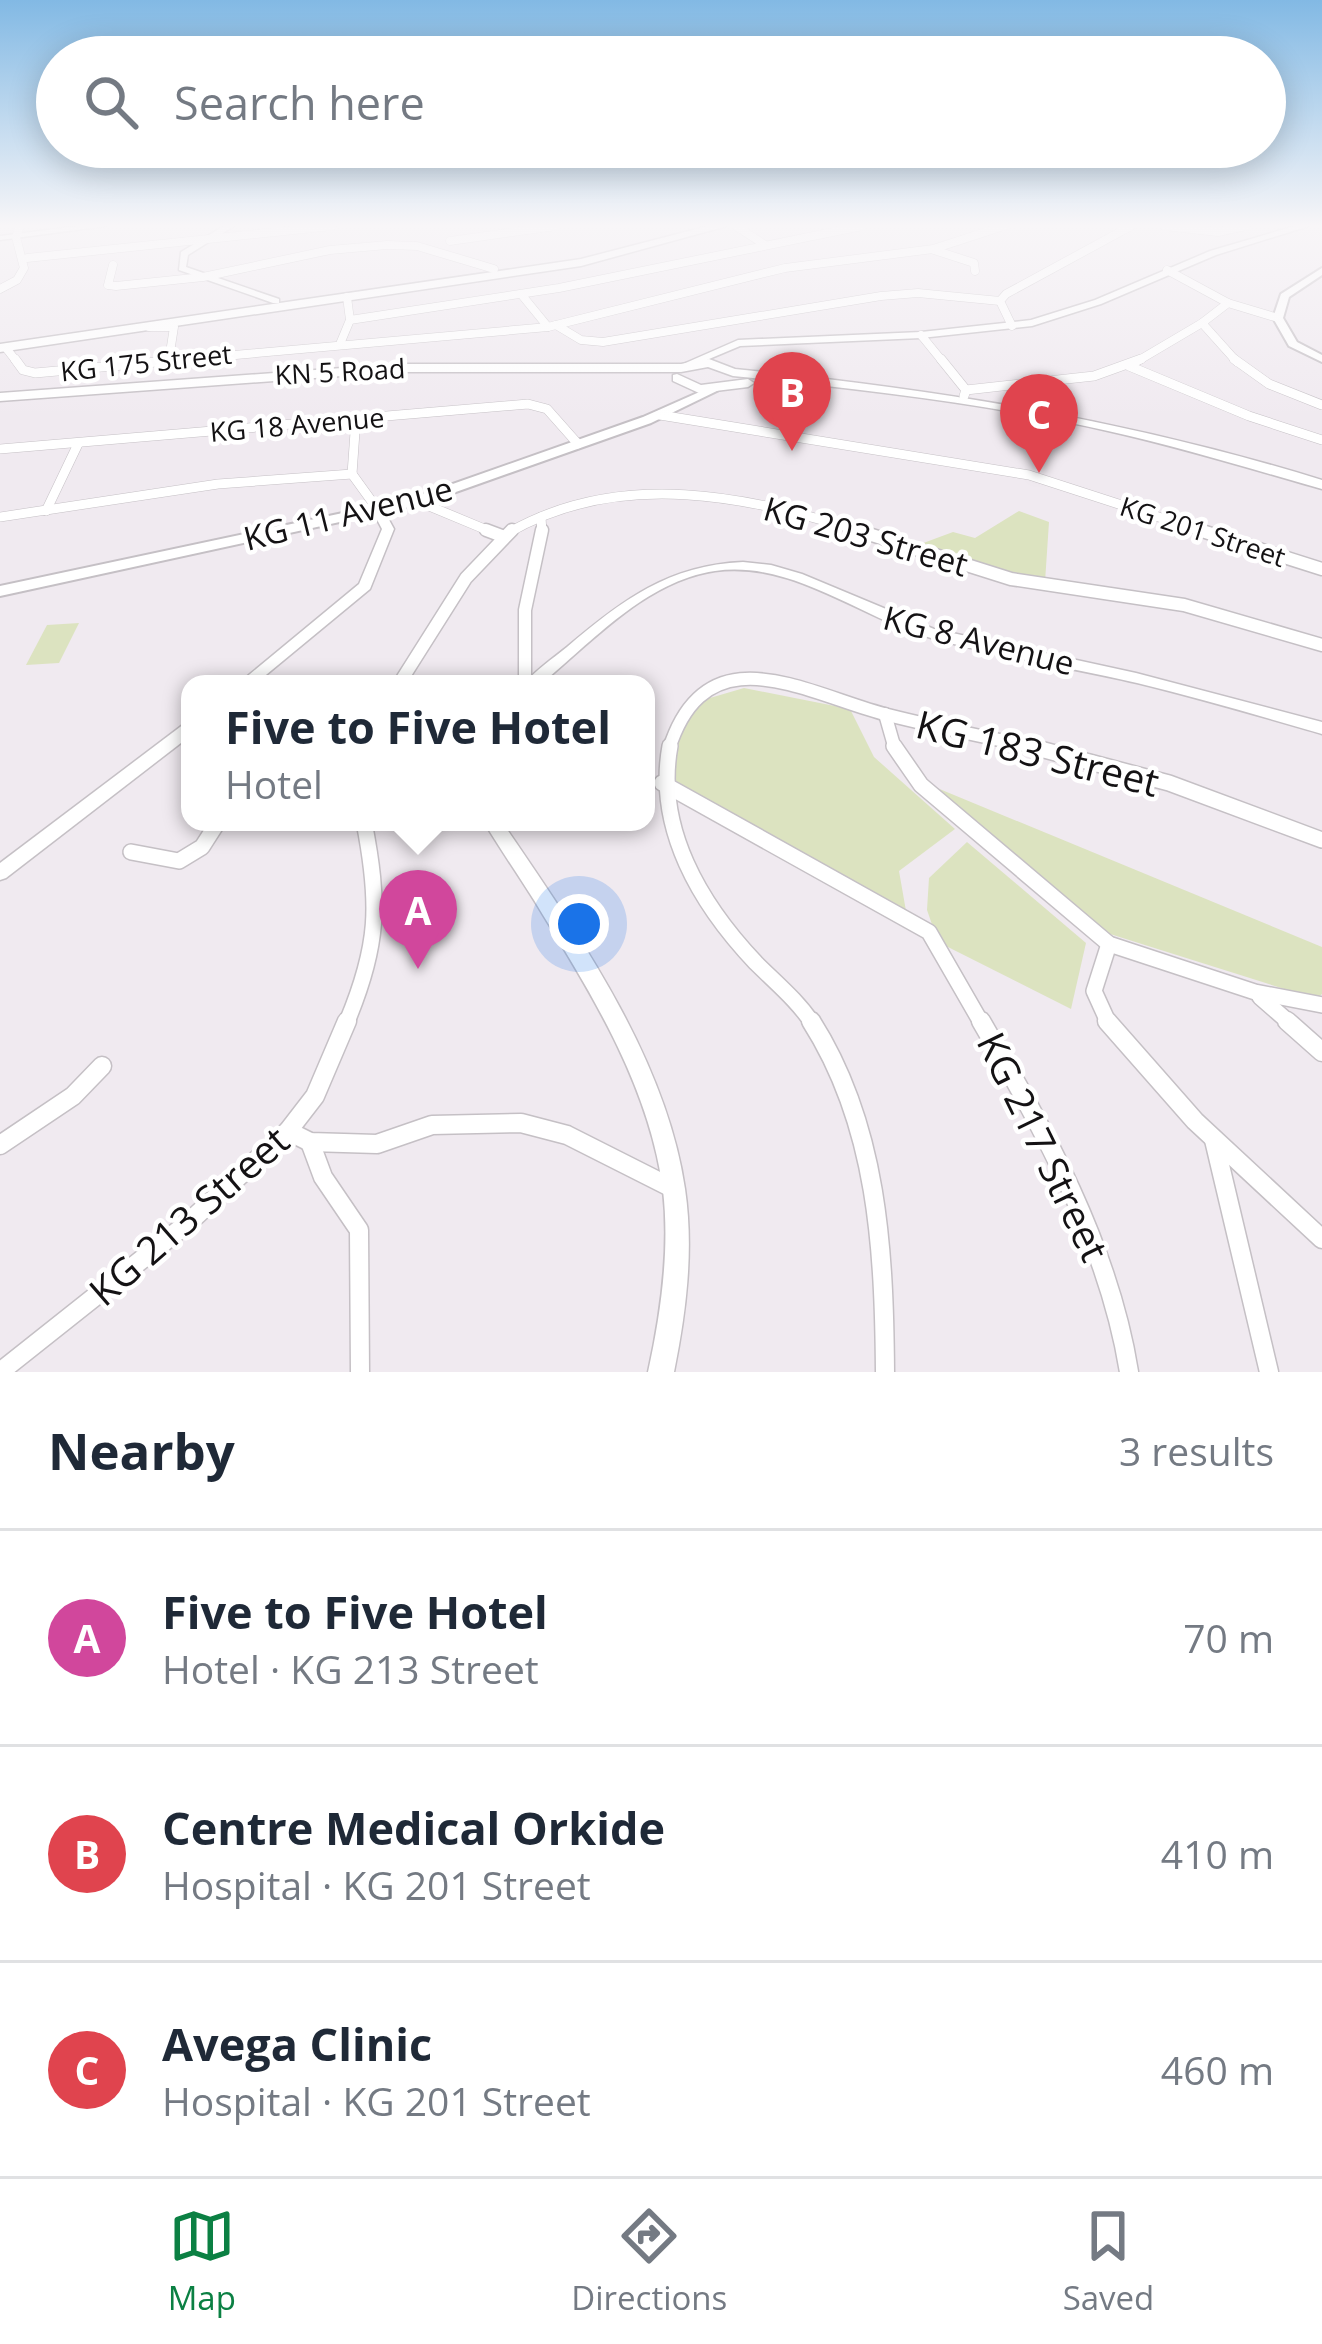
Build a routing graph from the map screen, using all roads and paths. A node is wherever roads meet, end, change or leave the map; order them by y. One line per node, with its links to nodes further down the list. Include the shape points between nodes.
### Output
1 (240, 290): 13 (street)
2 (353, 290): 13 (highway)
3 (394, 290): 11 (highway)
4 (541, 290): 10 (street)
5 (697, 290): 18 (street, KG 175 Street)
6 (1019, 290): 12 (street)
7 (1123, 290): 19 (street)
8 (1203, 290): 14 (street)
9 (1293, 290): 15 (main road)
10 (521, 294): 16 (street); 18 (street)
11 (347, 298): 16 (street); 20 (highway)
12 (1000, 301): 18 (street, via 881,296 603,342); 19 (street)
13 (276, 302): 22 (highway)
14 (1228, 303): 15 (street); 17 (street)
15 (1278, 318): 25 (main road, via 1293,344)
16 (350, 320): 23 (street)
17 (1202, 323): 27 (street); 34 (street, via 1244,372)
18 (552, 326): 23 (street, KG 175 Street)
19 (1012, 326): 21 (street)
20 (149, 327): 22 (highway); 26 (street, via 174,327)
21 (921, 335): 24 (street, via 750,342); 31 (street)
22 (3, 344): 26 (street, KG 175 Street, via 27,373)
23 (340, 344): 26 (street, KG 175 Street)
24 (717, 357): 28 (main road); 29 (main road)
25 (1322, 359)
26 (166, 360): 30 (street)
27 (1129, 366): 31 (street); 37 (street)
28 (682, 374): 29 (main road); 30 (main road, KN 5 Road, via 396,368); 32 (main road, KN 5 Road, via 403,374); 33 (main road)
29 (727, 381): 31 (main road); 33 (main road, KG 11 Avenue); 43 (main road, via 1036,418 1193,454)
30 (158, 383): 32 (main road, KN 5 Road)
31 (965, 394): 42 (main road, via 1143,433)
32 (0, 400)
33 (686, 404): 35 (main road, KG 11 Avenue)
34 (1322, 405)
35 (660, 416): 39 (main road, KG 11 Avenue); 50 (street, KG 201 Street, via 1029,475)
36 (356, 418): 38 (street, KG 18 Avenue); 39 (street, KG 18 Avenue, via 527,404 548,410); 41 (street)
37 (1322, 440)
38 (78, 444): 40 (street, KG 18 Avenue); 46 (street)
39 (578, 444): 44 (main road, KG 11 Avenue)
40 (0, 449)
41 (352, 473): 45 (street); 46 (street)
42 (1322, 485)
43 (1322, 496)
44 (417, 501): 45 (main road, KG 11 Avenue); 49 (street)
45 (378, 510): 51 (main road, KG 11 Avenue); 55 (street, via 388,529 364,586)
46 (46, 511): 47 (street)
47 (0, 517)
48 (541, 517): 49 (street, KG 203 Street); 52 (street, KG 203 Street, via 620,491 721,496 1009,578 1171,602); 53 (street, via 544,545 525,615)
49 (502, 536): 56 (street)
50 (1322, 569)
51 (0, 591)
52 (1322, 645)
53 (531, 652): 54 (street); 57 (street)
54 (556, 665): 58 (street, KG 8 Avenue); 60 (street, KG 8 Avenue, via 664,584 738,565 809,581 882,619 936,635)
55 (256, 675)
56 (405, 675)
57 (529, 675)
58 (541, 675)
59 (885, 714): 62 (street, via 784,680 742,678 694,701 669,745); 66 (street, KG 183 Street, via 1060,751); 69 (street, KG 183 Street, via 896,754 921,785)
60 (1322, 728)
61 (181, 740): 68 (street)
62 (662, 783): 83 (street, via 672,835 697,886 805,1012 843,1080 885,1277); 84 (street, KG 217 Street, via 929,932 1074,1192 1120,1314)
63 (212, 831): 67 (street, via 179,861)
64 (366, 831): 74 (street, KG 213 Street, via 375,931 332,1060)
65 (499, 831): 78 (street, via 627,1048 661,1131)
66 (1322, 840)
67 (131, 852)
68 (0, 873)
69 (1108, 944): 70 (street); 75 (street, via 1093,990 1103,1019)
70 (1256, 992): 71 (street); 72 (street)
71 (1322, 1005)
72 (1322, 1052)
73 (102, 1066): 77 (street)
74 (288, 1131): 76 (street); 80 (street, KG 213 Street, via 189,1222)
75 (1213, 1137): 79 (street); 85 (street)
76 (310, 1142): 78 (street, via 377,1144 432,1125 521,1123 567,1135); 81 (street, via 359,1230)
77 (0, 1145)
78 (674, 1189): 82 (street, via 671,1330)
79 (1322, 1239)
80 (0, 1372)
81 (360, 1372)
82 (661, 1372)
83 (885, 1372)
84 (1129, 1372)
85 (1269, 1372)

